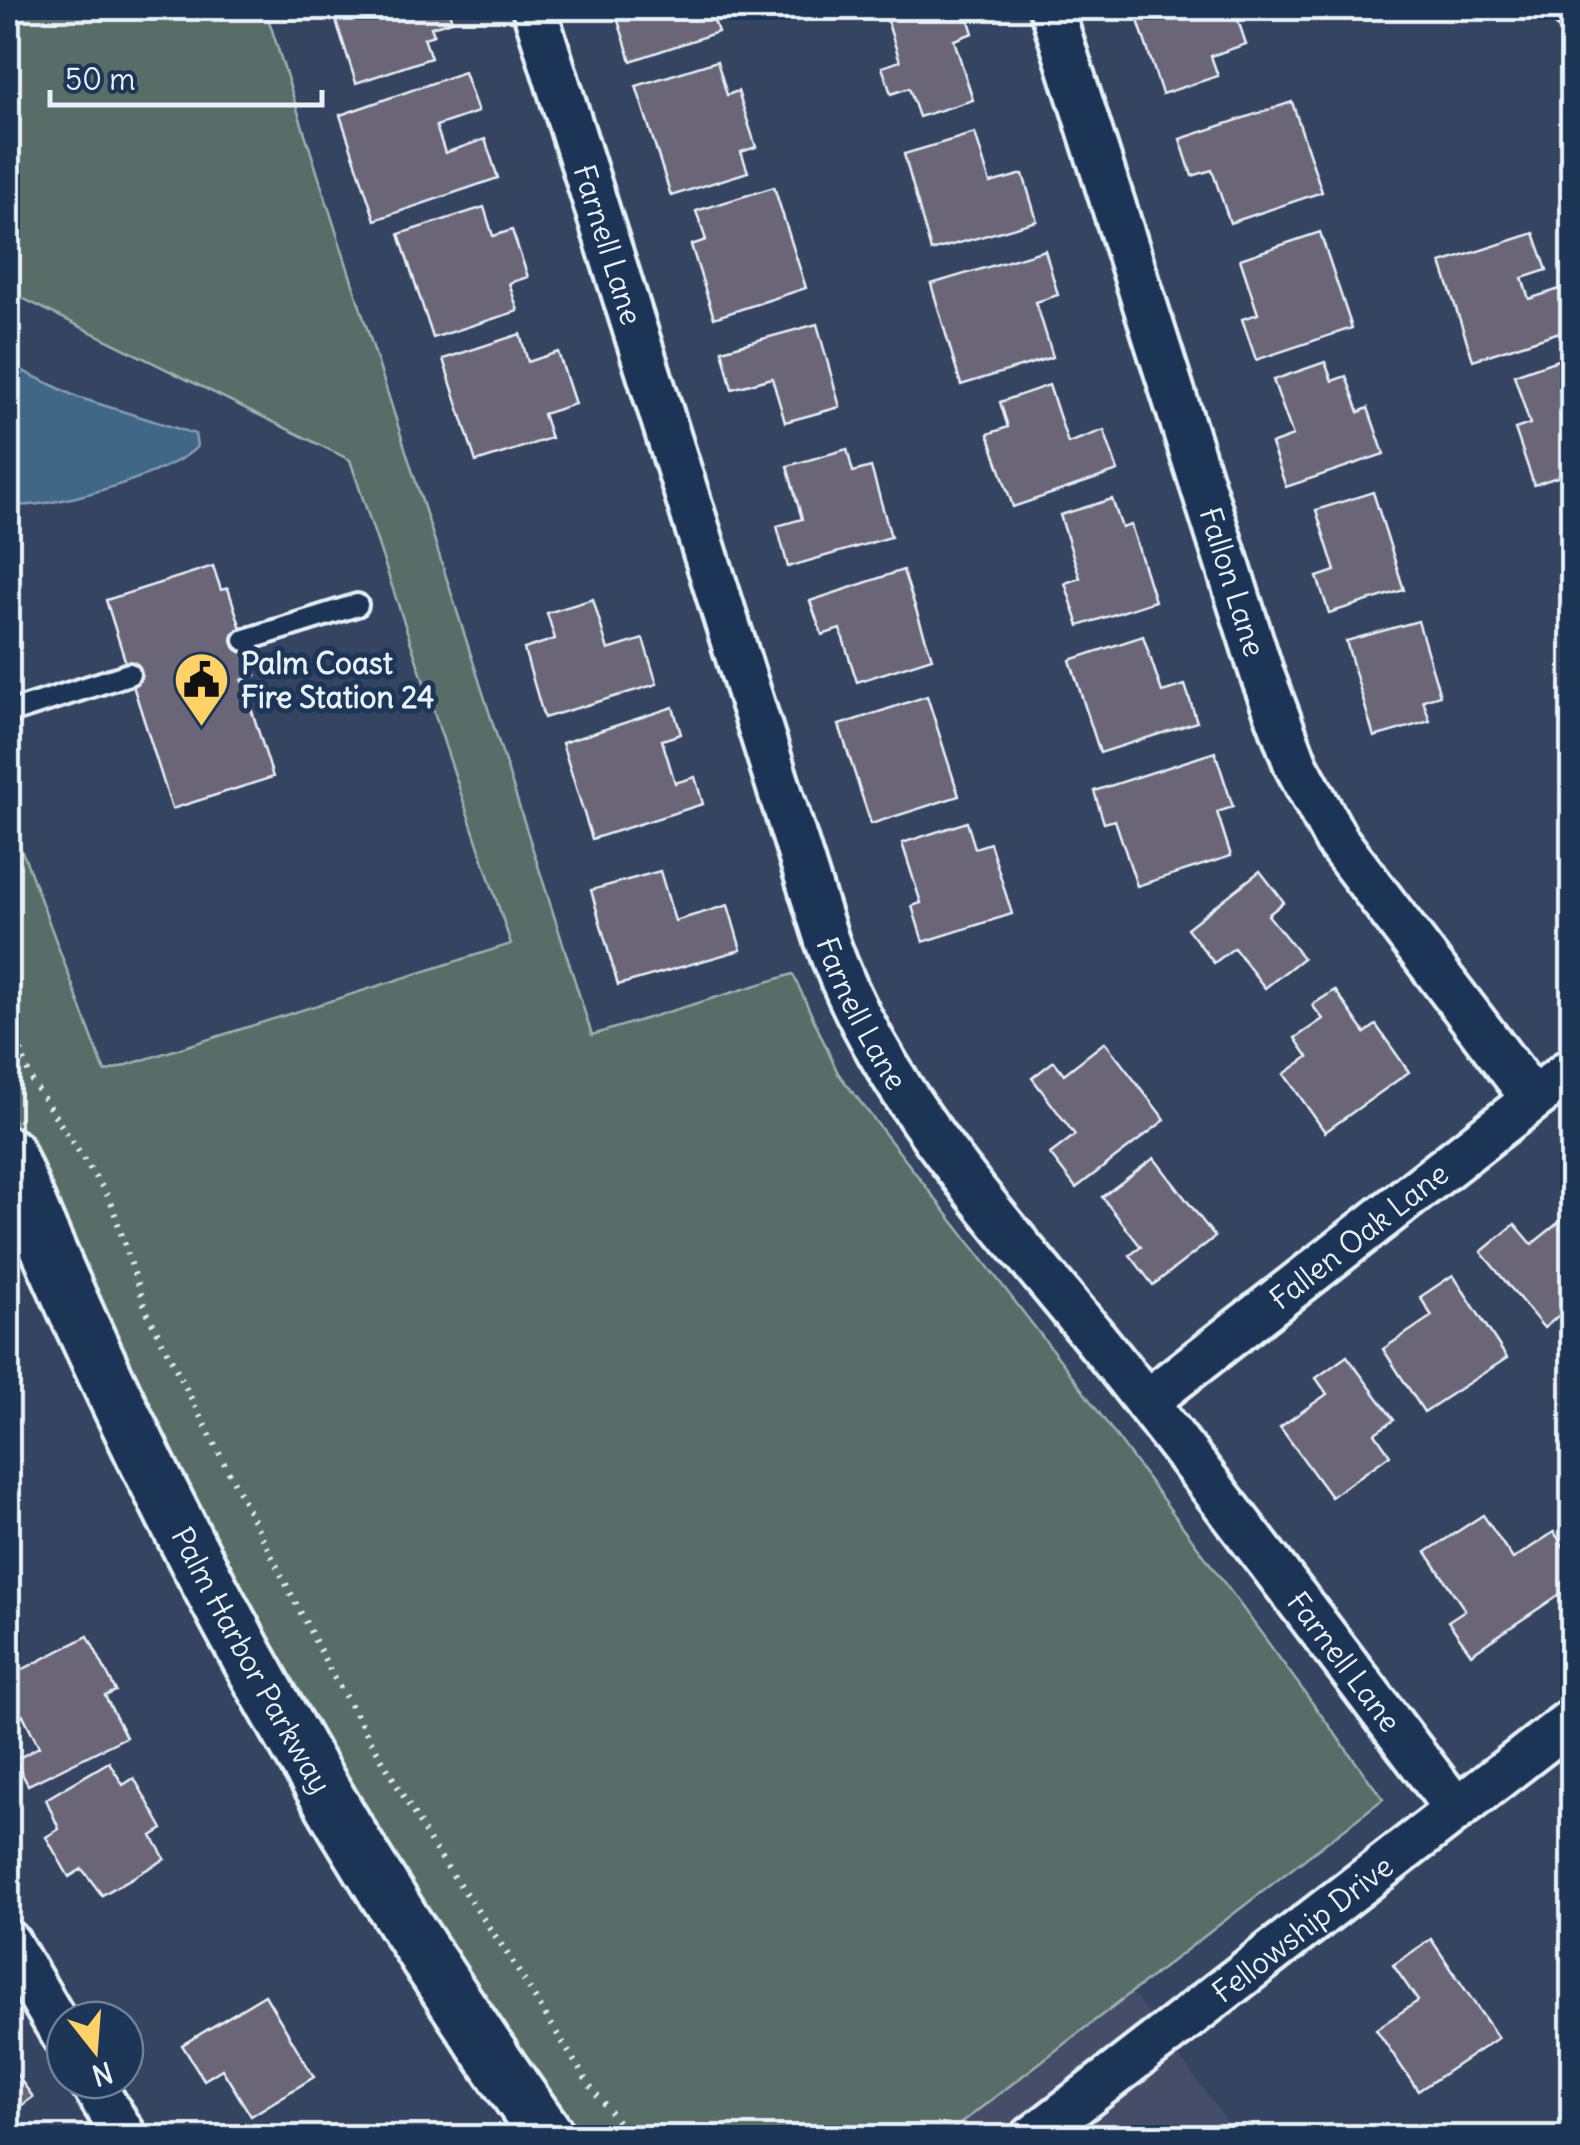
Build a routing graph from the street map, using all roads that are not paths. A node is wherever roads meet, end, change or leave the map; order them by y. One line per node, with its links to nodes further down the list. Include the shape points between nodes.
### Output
1 (534, 8): 10 (street, Farnell Lane, via 852,1007 910,1101)
2 (1051, 8): 8 (street, Fallon Lane, via 1296,765 1337,841)
3 (357, 605): 4 (lane)
4 (244, 640)
5 (129, 674): 6 (lane)
6 (8, 713)
7 (1572, 1069): 8 (street, Fallen Oak Lane)
8 (1533, 1098): 10 (street, Fallen Oak Lane)
9 (8, 1154): 17 (street, Palm Harbor Parkway, via 151,1475 293,1738 480,2041)
10 (1146, 1402): 12 (street, Farnell Lane)
11 (1572, 1720): 12 (street, Fellowship Drive)
12 (1456, 1810): 18 (street, Fellowship Drive)
13 (8, 1942): 14 (street)
14 (45, 2004)
15 (102, 2100): 16 (street)
16 (126, 2138)
17 (549, 2138)
18 (1032, 2138)

